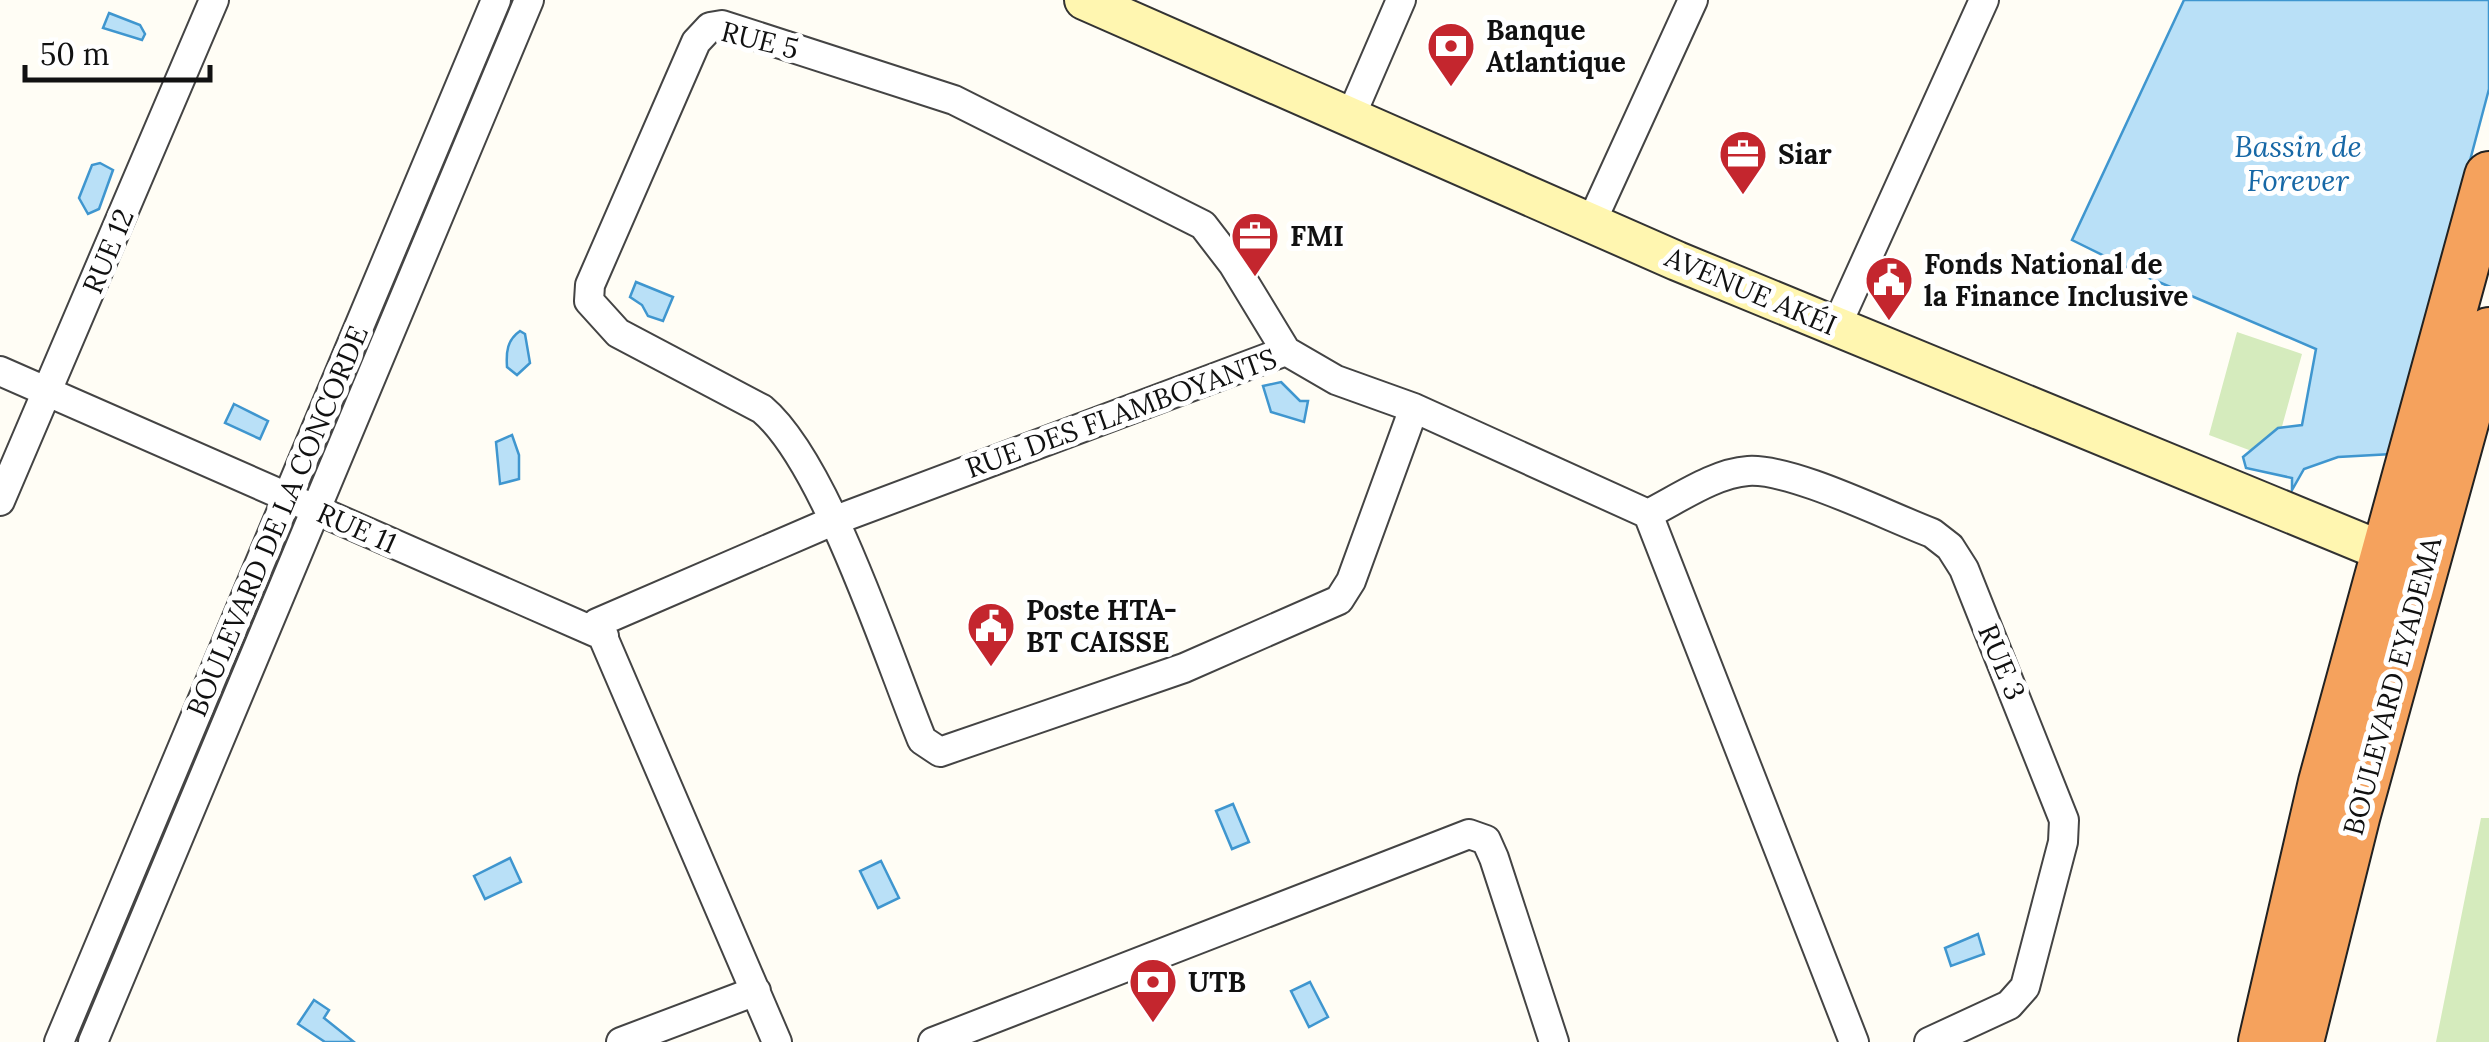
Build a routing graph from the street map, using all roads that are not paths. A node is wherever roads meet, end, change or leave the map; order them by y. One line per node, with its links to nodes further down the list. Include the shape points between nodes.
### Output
1 (214, 0): 15 (street, RUE 12)
2 (496, 0): 17 (street, BOULEVARD DE LA CONCORDE)
3 (529, 0): 19 (street, BOULEVARD DE LA CONCORDE)
4 (1402, 0): 8 (street)
5 (1693, 0): 10 (street)
6 (1978, 2): 11 (street)
7 (1107, 4): 8 (main road, AVENUE AKÉI)
8 (1350, 118): 10 (main road, AVENUE AKÉI)
9 (2489, 176): 22 (highway)
10 (1591, 223): 11 (main road, AVENUE AKÉI)
11 (1836, 326): 22 (main road, AVENUE AKÉI)
12 (2489, 332): 22 (highway, BOULEVARD EYADEMA)
13 (1286, 351): 16 (street, RUE DES FLAMBOYANTS, via 1336,380); 21 (street, RUE DES FLAMBOYANTS); 21 (street, RUE 5, via 1203,225 954,100 735,28 710,27 696,42 590,285 589,301 618,333 779,424)
14 (0, 371): 15 (street, RUE 11)
15 (46, 390): 17 (street, RUE 11); 18 (street, RUE 12)
16 (1414, 408): 20 (street, RUE DES FLAMBOYANTS); 21 (street, via 1340,600 1184,668 940,752 922,740)
17 (288, 495): 19 (street, RUE 11); 25 (street, BOULEVARD DE LA CONCORDE)
18 (0, 501)
19 (316, 510): 23 (street, RUE 11); 26 (street, BOULEVARD DE LA CONCORDE)
20 (1648, 514): 31 (street); 32 (street, RUE 3, via 1745,470 1774,472 1932,534 1964,569 2058,800 2063,842 2025,987 2009,1005)
21 (833, 521): 23 (street, RUE DES FLAMBOYANTS, via 597,623)
22 (2405, 560): 33 (highway, via 2323,782); 34 (highway, BOULEVARD EYADEMA)
23 (604, 636): 24 (street)
24 (756, 991): 27 (street); 28 (street)
25 (59, 1042)
26 (93, 1042)
27 (621, 1042)
28 (777, 1042)
29 (933, 1042): 30 (street, via 1469,834 1486,840 1494,858)
30 (1554, 1042)
31 (1854, 1042)
32 (1929, 1042)
33 (2263, 1042)
34 (2298, 1042)

